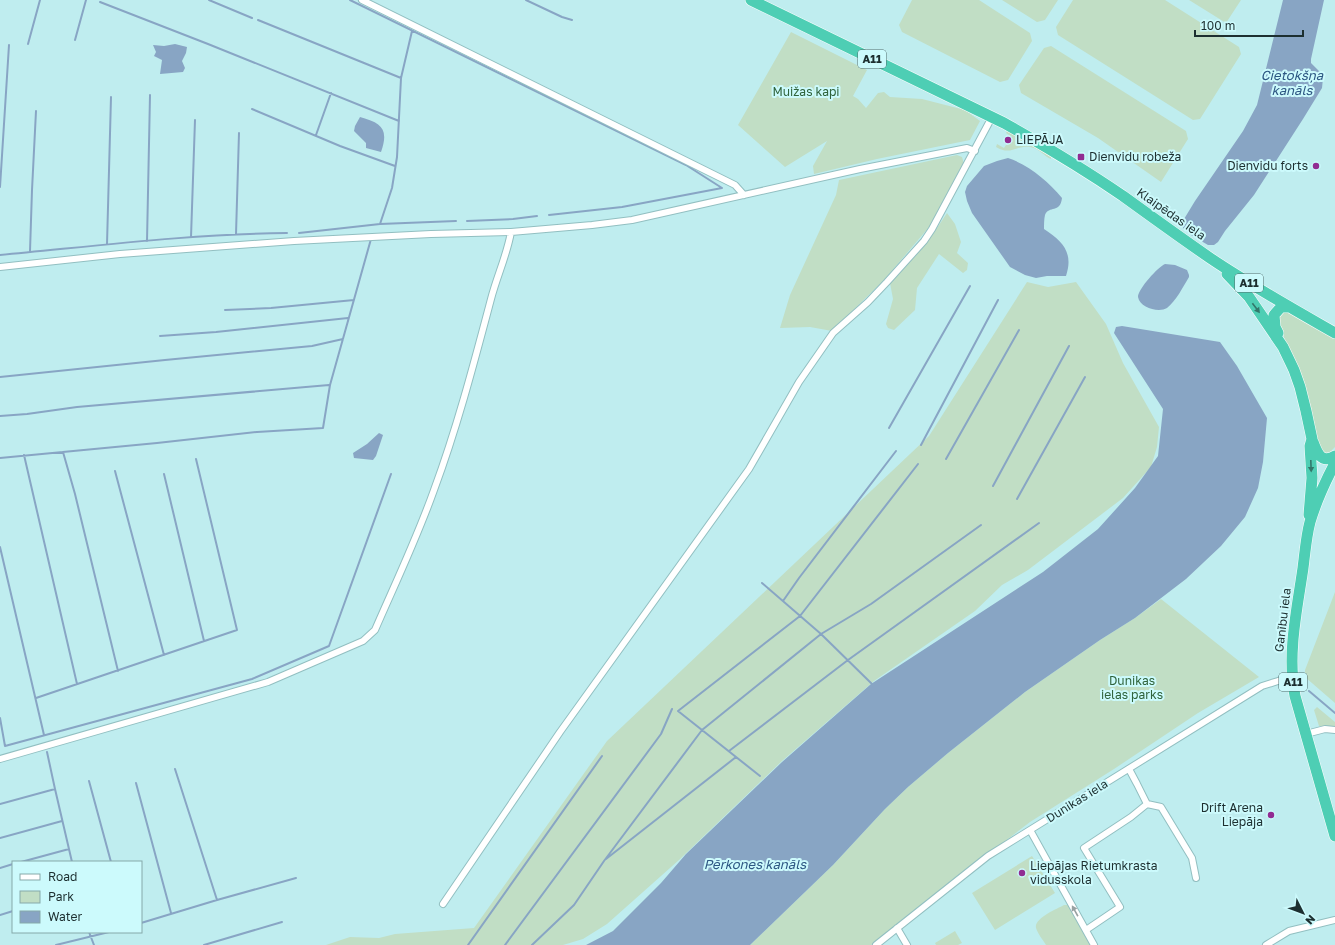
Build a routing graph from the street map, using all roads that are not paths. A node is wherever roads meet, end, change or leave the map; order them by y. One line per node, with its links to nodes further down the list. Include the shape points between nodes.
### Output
1 (362, 0): 5 (street, via 735,184)
2 (751, 0): 3 (highway, A11)
3 (992, 117): 4 (street); 7 (highway, Klaipēdas iela / A11, via 1076,165)
4 (975, 150): 5 (street, via 967,148); 25 (street, via 924,241 868,302 833,334 799,382 749,469 565,725)
5 (744, 195): 6 (street, via 632,220)
6 (511, 232): 8 (street, via 294,241 120,254); 19 (street, via 484,330 434,491 375,630 363,642 268,682)
7 (1211, 258): 9 (highway, Klaipēdas iela / A11); 11 (highway, Ganību iela / A11, one-way to 11, via 1249,297)
8 (0, 267)
9 (1289, 307): 10 (highway, Klaipēdas iela / A11); 11 (highway, via 1281,307 1274,315 1275,327)
10 (1335, 333)
11 (1283, 347): 12 (highway, Ganību iela / A11, via 1300,387)
12 (1312, 439): 13 (highway, via 1316,452 1323,458); 15 (highway, Ganību iela / A11, one-way to 15, via 1308,517)
13 (1335, 456)
14 (1335, 463): 15 (highway, Ganību iela / A11)
15 (1310, 523): 16 (highway, Ganību iela / A11, via 1291,657)
16 (1292, 678): 18 (highway, Ganību iela / A11); 20 (street, Dunikas iela, via 1262,686)
17 (1335, 730): 18 (street, via 1325,729)
18 (1306, 734): 23 (highway, Ganību iela / A11)
19 (0, 759)
20 (1128, 769): 21 (street); 22 (street, Dunikas iela)
21 (1146, 804): 24 (street, via 1161,807 1192,858); 28 (street, via 1084,848 1120,907)
22 (1030, 830): 27 (street, Dunikas iela, via 988,856); 28 (street, one-way to 22)
23 (1335, 836)
24 (1196, 878)
25 (443, 904)
26 (1335, 920): 32 (street, via 1289,931)
27 (897, 928): 29 (street, Dunikas iela); 30 (street)
28 (1086, 930): 31 (street)
29 (876, 945)
30 (907, 945)
31 (1094, 945)
32 (1266, 945)

